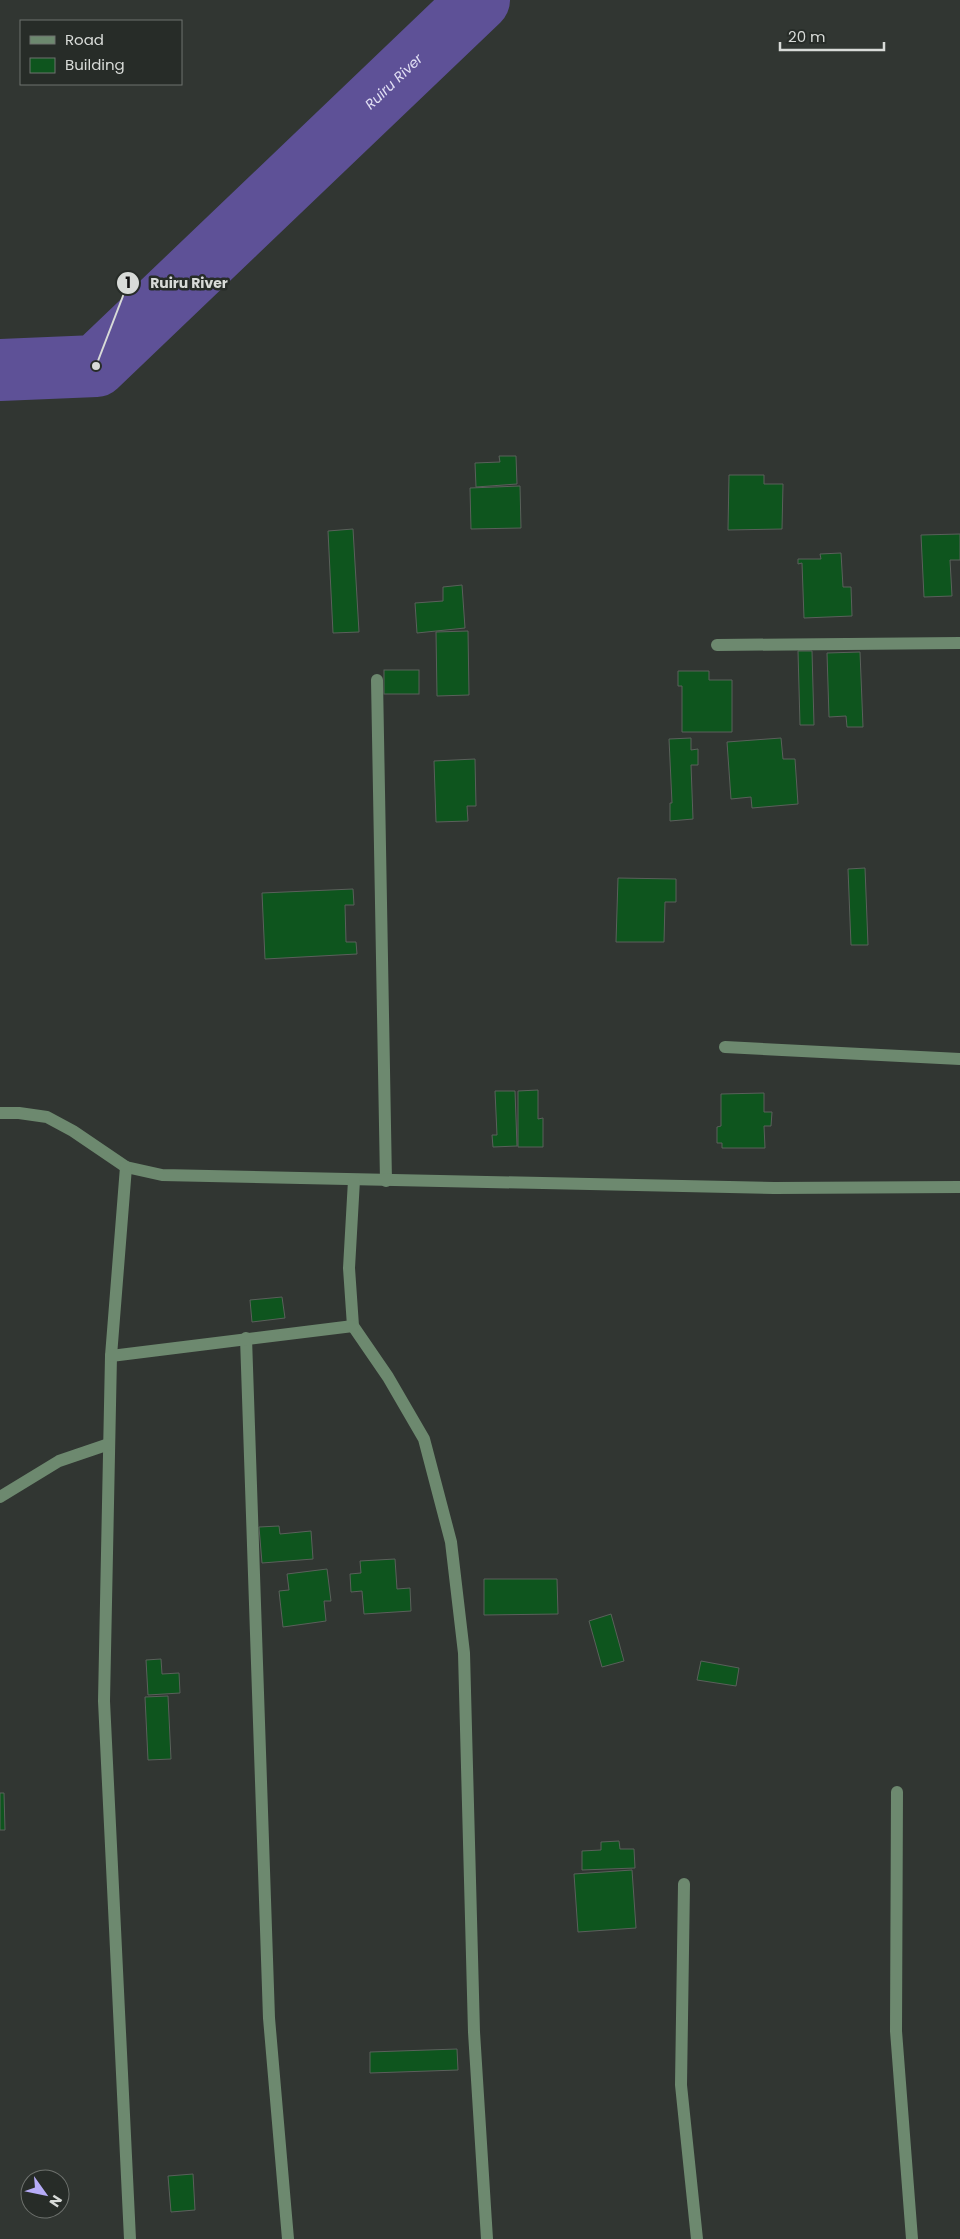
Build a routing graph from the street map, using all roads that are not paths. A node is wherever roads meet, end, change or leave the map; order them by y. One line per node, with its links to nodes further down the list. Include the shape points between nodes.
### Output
1 (960, 643): 2 (street)
2 (717, 645)
3 (376, 680): 9 (street)
4 (725, 1047): 5 (street)
5 (960, 1060)
6 (0, 1113): 7 (street, via 47,1117)
7 (126, 1167): 8 (street, via 162,1175); 13 (street)
8 (354, 1180): 9 (street); 11 (street, via 349,1268)
9 (386, 1180): 10 (street, via 774,1188)
10 (960, 1187)
11 (353, 1326): 12 (street); 20 (street, via 388,1377 424,1439 451,1542 464,1654 474,2032)
12 (246, 1338): 13 (street); 19 (street, via 269,2018)
13 (111, 1356): 14 (street)
14 (109, 1444): 15 (street, via 59,1461); 18 (street, via 104,1701)
15 (0, 1497)
16 (897, 1792): 22 (street, via 896,2031)
17 (684, 1884): 21 (street, via 681,2085)
18 (130, 2239)
19 (288, 2239)
20 (487, 2239)
21 (697, 2239)
22 (912, 2239)

